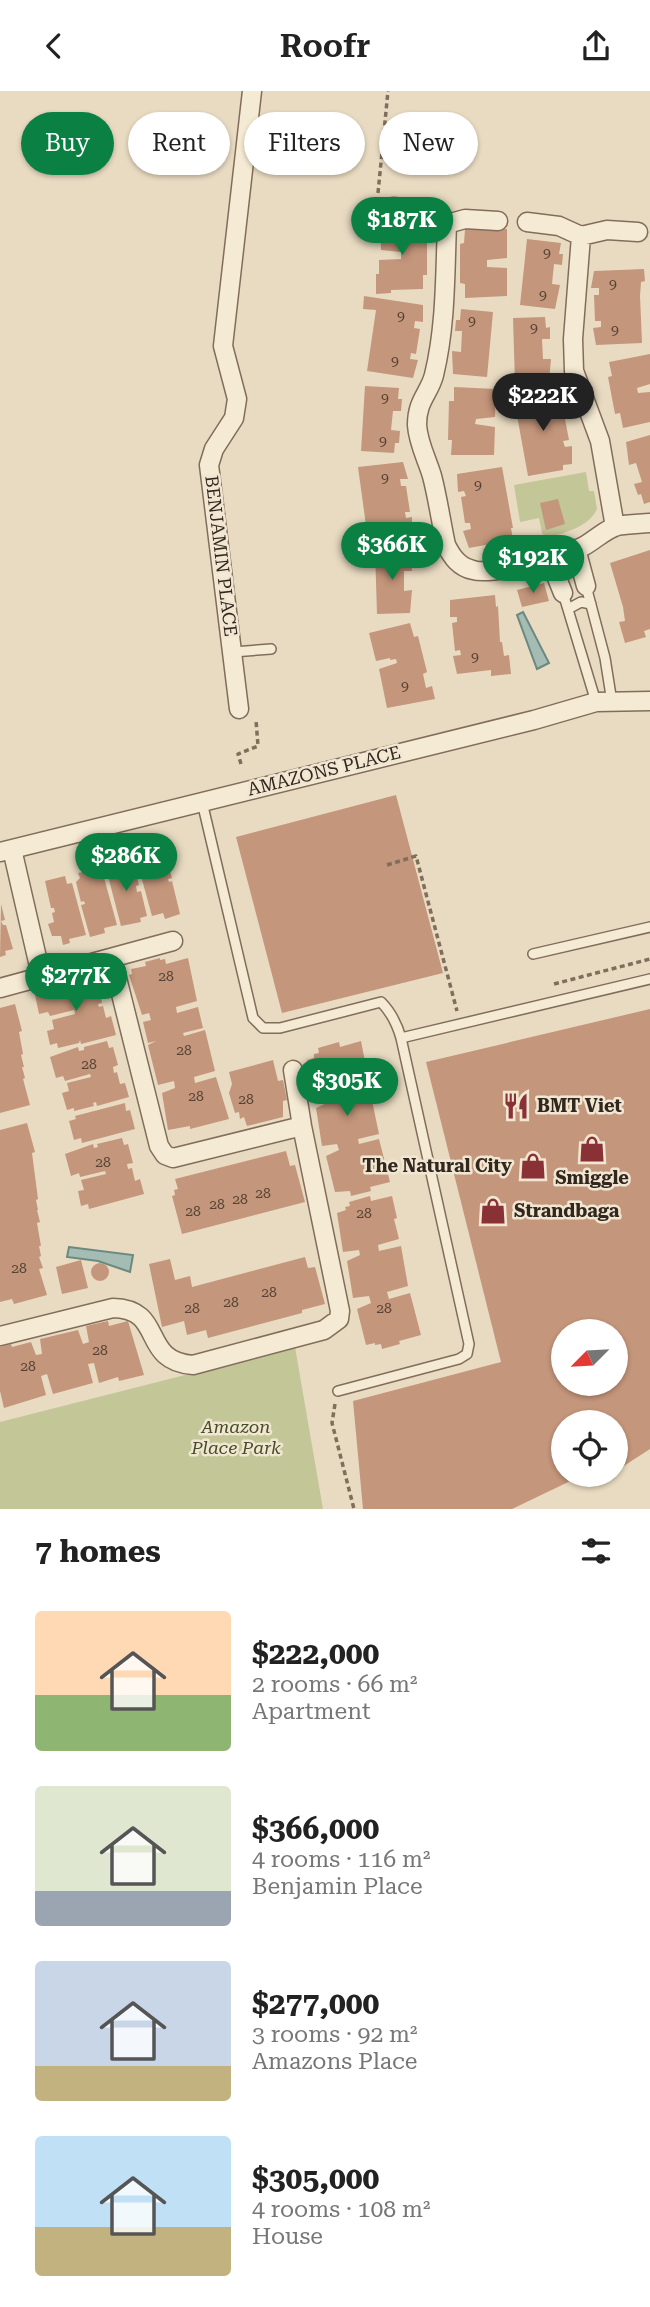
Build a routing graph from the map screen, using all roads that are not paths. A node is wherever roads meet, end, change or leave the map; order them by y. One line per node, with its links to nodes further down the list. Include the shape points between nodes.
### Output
1 (252, 91): 15 (street, BENJAMIN PLACE, via 223,346 237,399 234,418 209,465)
2 (393, 207): 5 (street, via 439,215)
3 (498, 221): 5 (street, via 465,219)
4 (527, 222): 7 (street, via 559,226)
5 (447, 224): 11 (street, via 439,344 433,378 419,402 417,421 446,545 458,563 476,572)
6 (638, 232): 7 (street, via 607,230)
7 (581, 236): 9 (street, via 575,371 600,441)
8 (650, 523): 9 (street)
9 (615, 527): 10 (street)
10 (576, 549): 11 (street); 12 (street)
11 (549, 558): 13 (street)
12 (588, 595): 13 (lane, via 581,602); 17 (lane, via 605,658)
13 (565, 601): 17 (lane)
14 (271, 649): 15 (lane, BENJAMIN PLACE)
15 (233, 652): 18 (street, BENJAMIN PLACE)
16 (650, 701): 17 (street, AMAZONS PLACE)
17 (604, 702): 19 (street, AMAZONS PLACE)
18 (239, 709)
19 (202, 802): 20 (street, AMAZONS PLACE); 28 (lane, via 253,1018 263,1028 280,1028 381,1002)
20 (6, 851): 25 (street)
21 (650, 926): 23 (lane)
22 (173, 941): 24 (street)
23 (533, 954)
24 (112, 958): 25 (street); 30 (street, via 165,1155 173,1158)
25 (41, 975): 27 (street)
26 (650, 979): 28 (lane)
27 (0, 988)
28 (401, 1038): 32 (lane, via 469,1344 467,1355 459,1359)
29 (293, 1070): 30 (street)
30 (302, 1126): 31 (street, via 340,1311 334,1324 193,1365 167,1358 148,1324 130,1309 113,1308)
31 (0, 1336)
32 (338, 1391)

